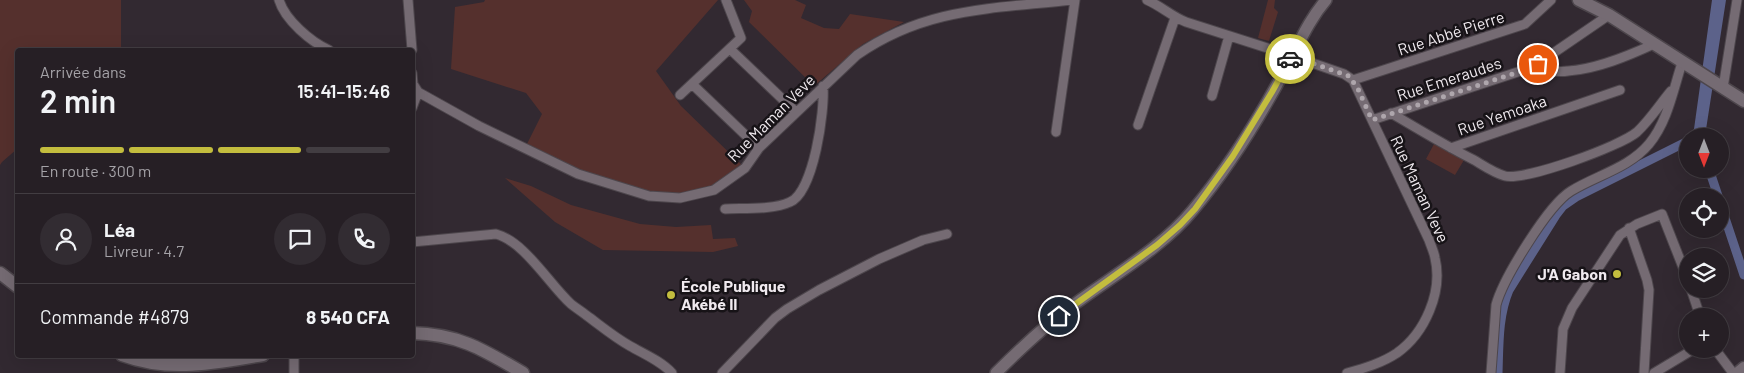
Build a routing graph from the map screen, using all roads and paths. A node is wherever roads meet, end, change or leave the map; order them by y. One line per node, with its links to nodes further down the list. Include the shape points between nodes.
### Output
1 (279, 0): 15 (street, via 299,28)
2 (408, 0): 16 (street)
3 (726, 0): 17 (street, via 742,38)
4 (1073, 0): 23 (street, Rue Maman Veve, via 955,13 919,23 873,44); 35 (street)
5 (1147, 0): 10 (street)
6 (1326, 0): 18 (street, via 1314,14)
7 (1551, 0): 21 (street, Rue Abbé Pierre, via 1525,24)
8 (1579, 0): 11 (main road)
9 (1736, 1): 25 (street)
10 (1157, 2): 12 (street)
11 (1609, 15): 14 (main road); 20 (street, Rue Emeraudes)
12 (1175, 18): 13 (street); 34 (street)
13 (1229, 36): 18 (street); 29 (street)
14 (1654, 44): 19 (main road); 20 (street, via 1577,70 1557,72)
15 (325, 48)
16 (412, 48)
17 (730, 50): 22 (street); 31 (street)
18 (1292, 56): 21 (street); 56 (street, via 1233,156 1195,209 1157,245 1047,325)
19 (1682, 63): 24 (street); 25 (main road)
20 (1533, 67): 32 (street, Rue Emeraudes)
21 (1353, 80): 33 (street, Rue Maman Veve)
22 (692, 84): 28 (street); 36 (street)
23 (823, 86): 31 (street, Rue Maman Veve); 38 (street, via 816,148 806,182 798,196 791,202 769,207)
24 (1674, 86): 37 (street, via 1648,120 1628,139 1536,172 1506,176); 58 (street, via 1661,128 1648,146 1628,162 1570,191 1552,207 1513,268 1498,296)
25 (1719, 86): 30 (main road)
26 (415, 88): 36 (street, Rue Maman Veve, via 479,126 566,169 649,196 680,198 714,190 744,168)
27 (1620, 90): 37 (street, Rue Yemoaka)
28 (680, 95)
29 (1212, 96)
30 (1744, 101)
31 (796, 112): 36 (street, Rue Maman Veve)
32 (1391, 113): 33 (street, Rue Emeraudes); 37 (street)
33 (1372, 120): 57 (street, Rue Maman Veve, via 1436,258 1435,293 1428,313 1407,344 1387,359)
34 (1138, 126)
35 (1056, 132)
36 (759, 148)
37 (1451, 148)
38 (725, 209)
39 (1629, 228): 42 (street, via 1662,214); 59 (street, via 1610,249 1564,323); 60 (street, via 1648,280)
40 (947, 234): 55 (street, via 923,240 879,259 787,309)
41 (415, 242): 54 (street, via 501,236 540,268 572,305)
42 (1679, 257)
43 (0, 273): 44 (main road)
44 (15, 285)
45 (415, 333): 53 (main road, via 457,338)
46 (133, 358): 47 (main road, via 181,367)
47 (227, 358)
48 (294, 358): 52 (street)
49 (1679, 358): 61 (street)
50 (1722, 358): 62 (street)
51 (1744, 368): 63 (main road)
52 (294, 373)
53 (523, 373)
54 (672, 373)
55 (722, 373)
56 (996, 373)
57 (1348, 373)
58 (1491, 373)
59 (1560, 373)
60 (1644, 373)
61 (1654, 373)
62 (1733, 373)
63 (1738, 373)

